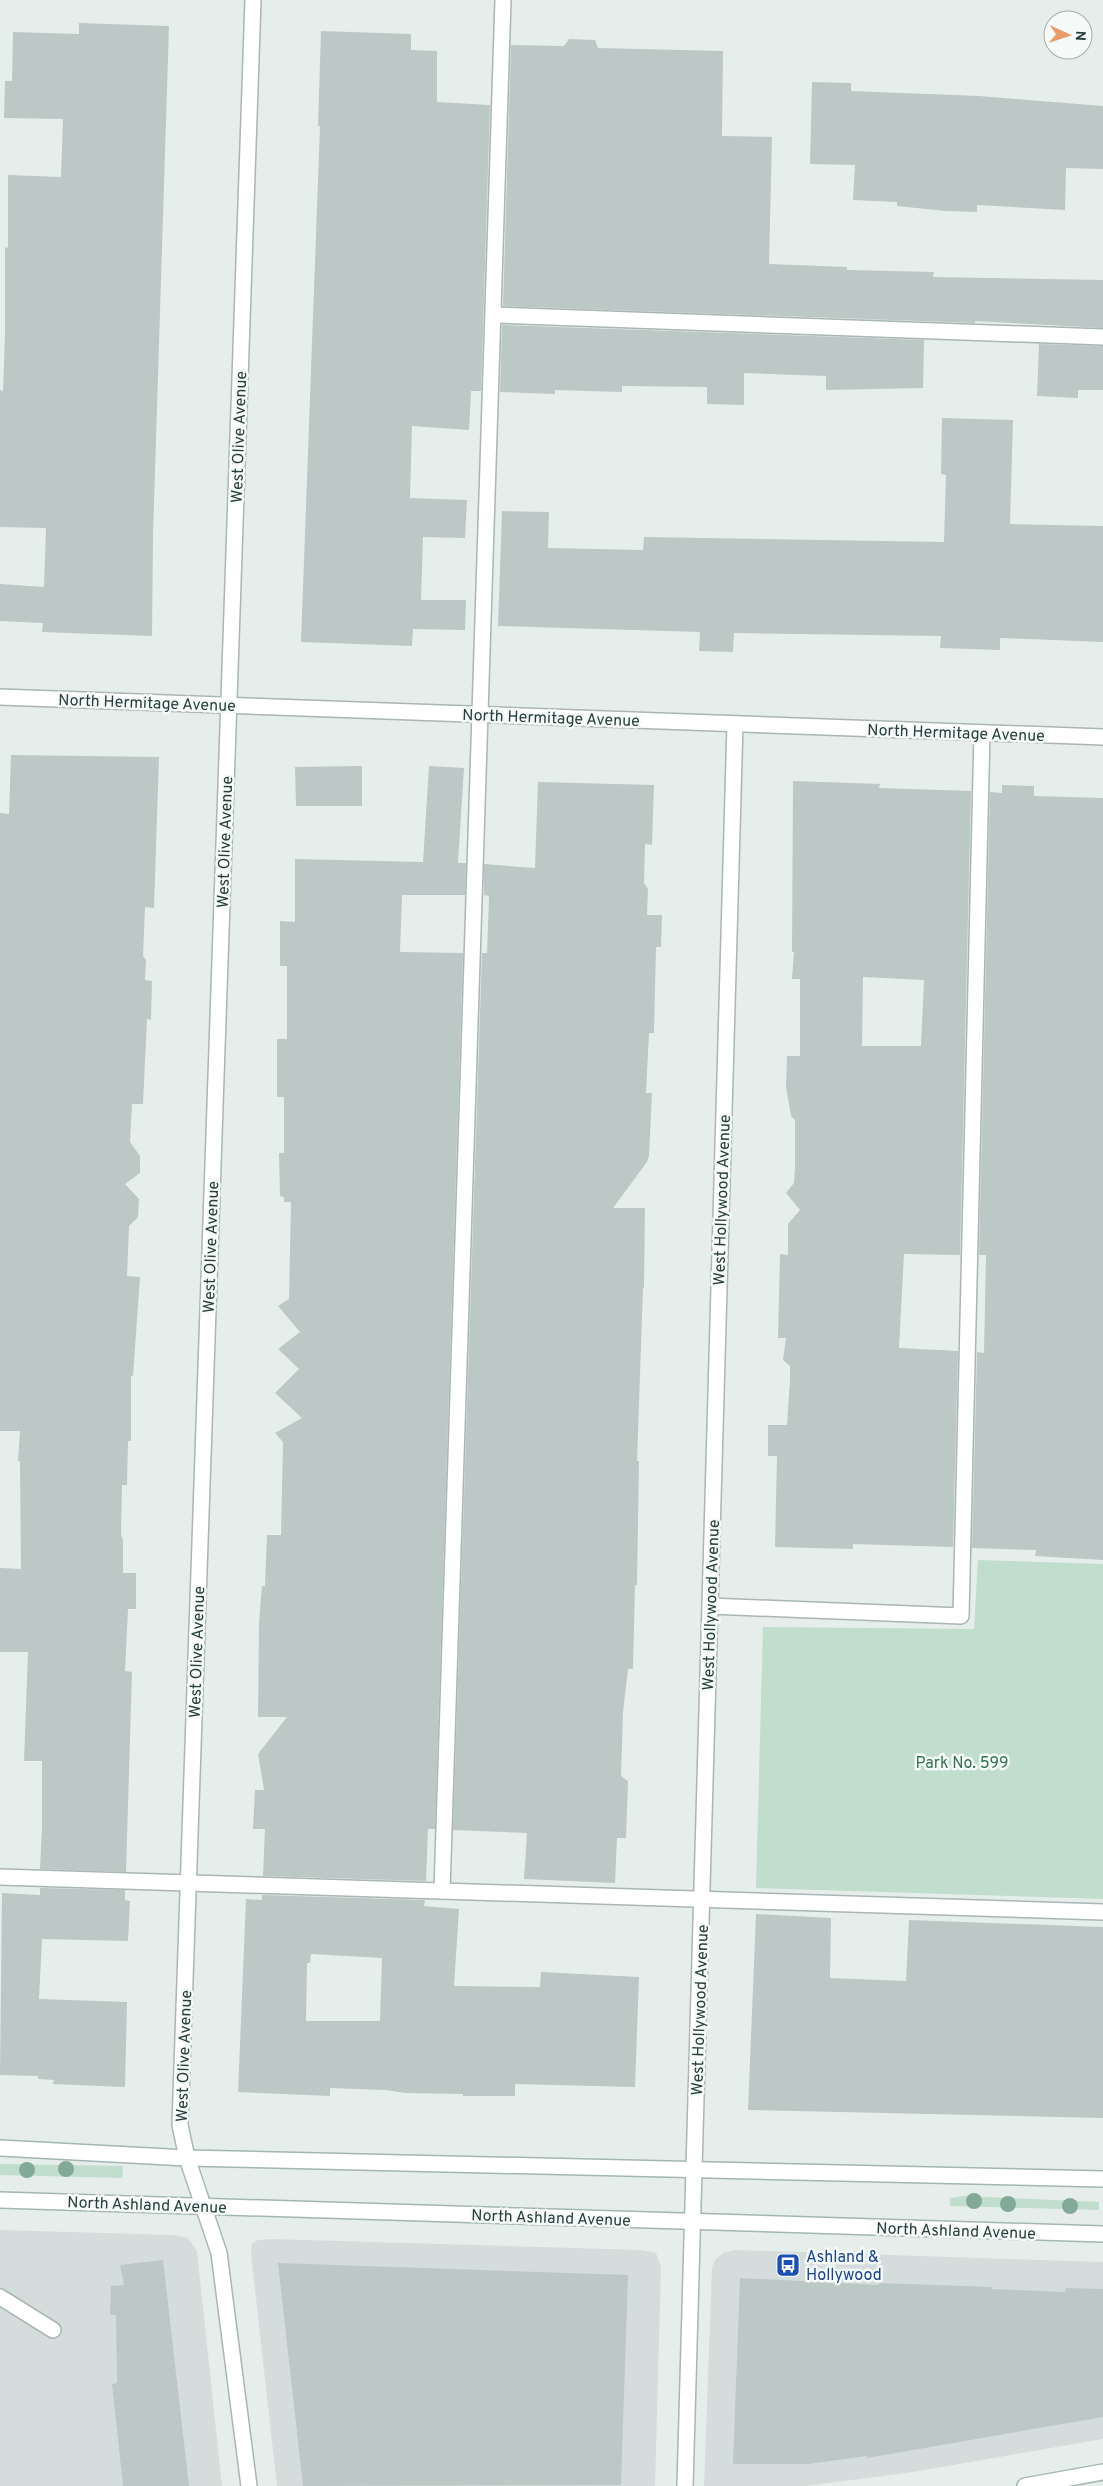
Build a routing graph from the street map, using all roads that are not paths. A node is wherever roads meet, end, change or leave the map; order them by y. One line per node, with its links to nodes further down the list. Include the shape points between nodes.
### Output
1 (253, 0): 6 (street, West Olive Avenue)
2 (503, 0): 3 (street)
3 (494, 315): 4 (street); 7 (street)
4 (1103, 337)
5 (0, 697): 6 (street, North Hermitage Avenue)
6 (229, 705): 7 (street, North Hermitage Avenue); 13 (street, West Olive Avenue)
7 (481, 715): 8 (street, North Hermitage Avenue); 14 (street)
8 (735, 724): 9 (street, North Hermitage Avenue); 11 (street, West Hollywood Avenue)
9 (982, 733): 10 (street, North Hermitage Avenue); 11 (street, via 961,1616)
10 (1103, 738)
11 (710, 1606): 15 (street, West Hollywood Avenue)
12 (0, 1877): 13 (street)
13 (189, 1883): 14 (street); 18 (street, West Olive Avenue, via 180,2125)
14 (442, 1891): 15 (street)
15 (702, 1898): 16 (street); 19 (street, West Hollywood Avenue)
16 (1103, 1912)
17 (0, 2148): 18 (street)
18 (186, 2158): 19 (street); 22 (street, West Olive Avenue)
19 (695, 2169): 20 (street); 23 (street, West Hollywood Avenue)
20 (1103, 2179)
21 (0, 2200): 22 (street, North Ashland Avenue)
22 (204, 2206): 23 (street, North Ashland Avenue); 28 (street, West Olive Avenue, via 219,2253)
23 (693, 2221): 24 (street, North Ashland Avenue); 29 (street, West Hollywood Avenue)
24 (1103, 2234)
25 (0, 2297): 26 (street)
26 (53, 2330)
27 (1103, 2472): 30 (street)
28 (249, 2486)
29 (685, 2486)
30 (1025, 2486)

